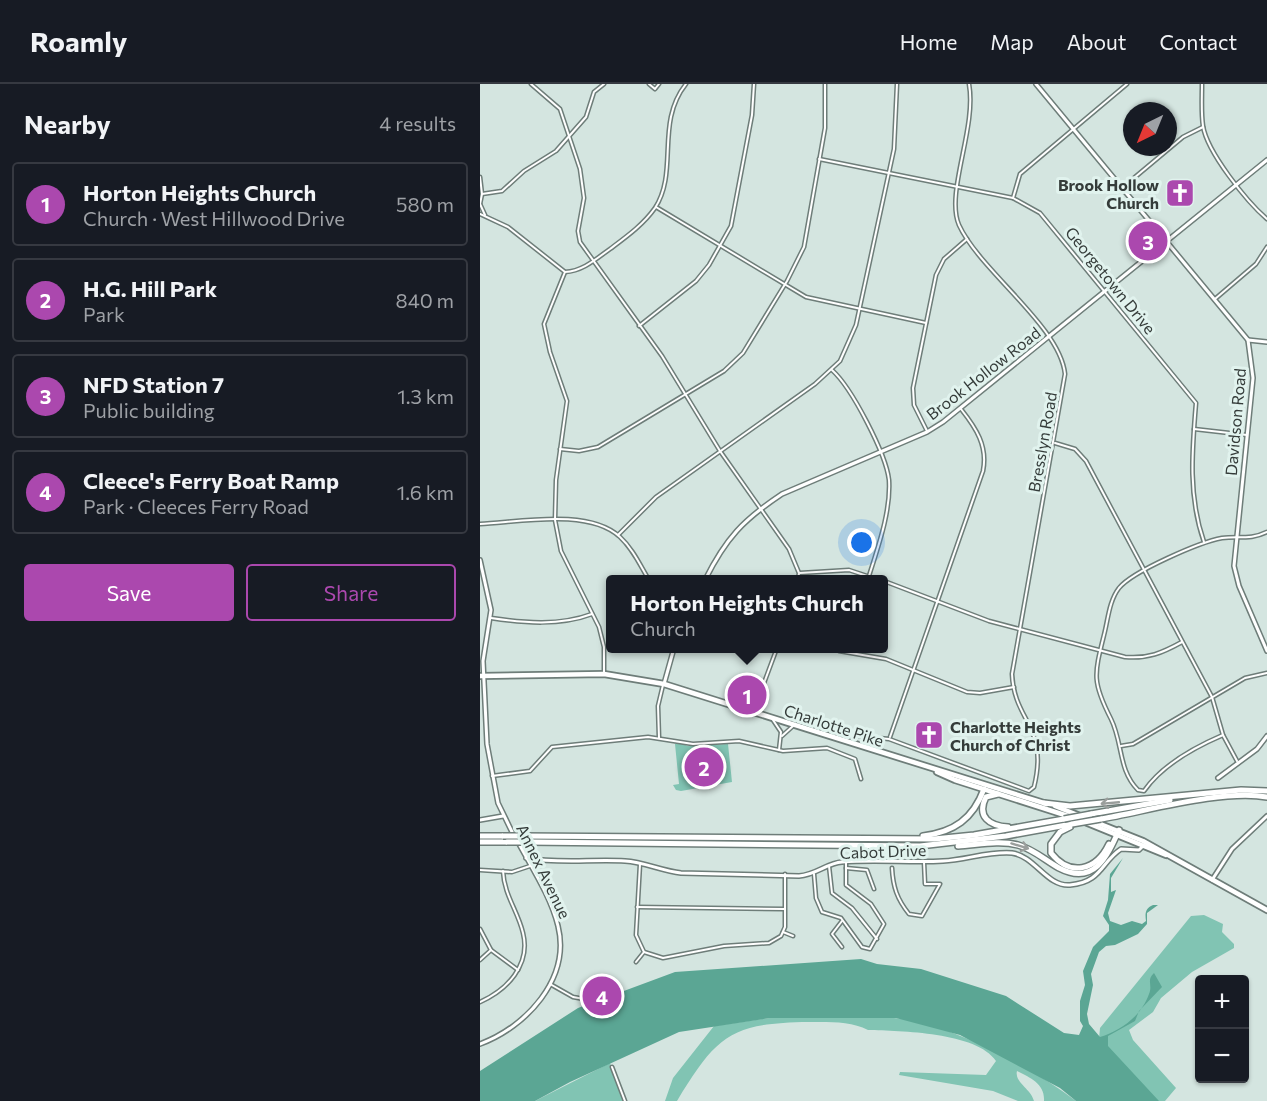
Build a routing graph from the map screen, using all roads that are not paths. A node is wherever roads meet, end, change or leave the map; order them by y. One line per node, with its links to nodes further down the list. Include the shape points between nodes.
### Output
1 (531, 84): 15 (street, via 560,109)
2 (604, 84): 15 (street, via 594,92 586,117)
3 (649, 84): 4 (street, via 655,89)
4 (659, 84)
5 (686, 84): 26 (street, via 669,117 665,183)
6 (754, 84): 32 (street, via 734,218)
7 (825, 84): 16 (street, via 825,128)
8 (897, 84): 18 (street)
9 (969, 84): 21 (street, Bresslyn Road, via 971,117)
10 (1036, 84): 14 (street)
11 (1127, 84): 14 (street)
12 (1202, 84): 13 (street)
13 (1203, 127): 20 (street, via 1212,150); 22 (street, via 1183,137)
14 (1073, 130): 22 (street); 24 (street, via 1020,174)
15 (570, 135): 23 (street, via 502,191); 34 (street, via 583,185 578,231)
16 (819, 159): 18 (street, Georgetown Drive); 36 (street, via 808,233 800,259)
17 (1267, 160): 20 (street, Brook Hollow Road)
18 (889, 172): 21 (street, Georgetown Drive); 39 (street)
19 (480, 177): 23 (street)
20 (1238, 184): 29 (street); 31 (street, Brook Hollow Road)
21 (958, 186): 24 (street, Georgetown Drive); 30 (street, Bresslyn Road, via 957,217)
22 (1121, 189): 31 (street)
23 (482, 194): 25 (street)
24 (1013, 198): 37 (street, Georgetown Drive, via 1040,213)
25 (480, 204): 28 (street)
26 (656, 207): 32 (street); 34 (street, via 635,230)
27 (480, 214): 28 (street)
28 (486, 216): 35 (street, via 508,227)
29 (1267, 219)
30 (968, 239): 40 (street, via 940,266); 42 (street, Bresslyn Road)
31 (1165, 243): 37 (street, Brook Hollow Road); 38 (street)
32 (720, 245): 36 (street); 41 (street, via 687,290)
33 (1267, 246): 38 (street, via 1256,264)
34 (592, 261): 35 (street); 41 (street)
35 (565, 272): 52 (street, via 544,324 567,401)
36 (785, 285): 39 (street, via 812,299); 46 (street, via 741,356)
37 (1105, 291): 42 (street, Brook Hollow Road); 48 (street, Georgetown Drive, via 1196,403)
38 (1214, 300): 43 (street)
39 (859, 309): 40 (street); 45 (street, via 849,343)
40 (926, 323): 49 (street, via 913,387 914,405)
41 (639, 326): 46 (street)
42 (1048, 337): 47 (street, Brook Hollow Road); 51 (street, Bresslyn Road, via 1061,357 1065,374)
43 (1248, 340): 44 (street); 50 (street, Davidson Road, via 1253,378)
44 (1267, 342)
45 (832, 370): 53 (street); 54 (street, via 856,398)
46 (684, 395): 52 (street, via 590,450); 53 (street)
47 (961, 409): 49 (street, Brook Hollow Road); 70 (street, via 980,437 984,463)
48 (1194, 429): 50 (street); 61 (street, Georgetown Drive, via 1192,478)
49 (927, 432): 54 (street, Brook Hollow Road)
50 (1247, 435): 60 (street, Davidson Road)
51 (1055, 443): 63 (street, via 1069,446 1084,457); 73 (street, Bresslyn Road)
52 (560, 449): 56 (street)
53 (720, 451): 55 (street); 59 (street, via 654,498)
54 (879, 452): 55 (street, Brook Hollow Road, via 782,495); 68 (street, via 889,488)
55 (760, 509): 64 (street, via 789,549); 66 (street, Brook Hollow Road, via 731,534)
56 (555, 520): 57 (street); 59 (street, via 593,522); 71 (street, via 561,551)
57 (480, 524)
58 (1267, 532): 60 (street)
59 (618, 535): 65 (street)
60 (1236, 538): 61 (street); 76 (street, Davidson Road, via 1236,578)
61 (1204, 542): 63 (street)
62 (480, 560): 72 (street)
63 (1144, 571): 74 (street); 75 (street, via 1125,582 1116,594)
64 (799, 573): 67 (street, via 849,570)
65 (647, 575)
66 (707, 575)
67 (866, 575)
68 (869, 575)
69 (888, 582): 70 (street)
70 (939, 601): 73 (street); 80 (street)
71 (592, 614): 72 (street, via 564,622); 81 (street, via 604,647)
72 (491, 618): 83 (street, Annex Avenue)
73 (1020, 630): 75 (street); 85 (street, Bresslyn Road, via 1012,674)
74 (1182, 642): 75 (street, via 1158,655 1142,658); 86 (street)
75 (1100, 649): 99 (street, via 1096,688)
76 (1267, 649)
77 (673, 653): 84 (street)
78 (775, 653): 87 (street)
79 (853, 653): 80 (street)
80 (914, 670): 85 (street, via 970,693); 97 (street)
81 (604, 674): 83 (main road, Charlotte Pike); 84 (main road, Charlotte Pike)
82 (1267, 674): 86 (street, via 1245,678)
83 (482, 676): 102 (street, Annex Avenue)
84 (664, 684): 87 (main road, Charlotte Pike); 96 (street, via 658,706)
85 (1014, 687): 103 (street, Bresslyn Road, via 1036,739 1037,776 1029,791)
86 (1212, 697): 93 (street); 99 (street, via 1133,744)
87 (754, 712): 88 (main road, Charlotte Pike)
88 (771, 717): 89 (main road, Charlotte Pike); 91 (street)
89 (784, 722): 90 (main road, Charlotte Pike); 91 (street)
90 (795, 725): 91 (street); 98 (main road, Charlotte Pike)
91 (781, 734): 100 (street)
92 (849, 735): 94 (street)
93 (1223, 735): 99 (street, via 1156,775 1144,791 1138,790 1127,776); 101 (street)
94 (862, 736): 97 (street); 98 (street)
95 (1267, 736): 101 (street, via 1257,749)
96 (659, 738): 100 (street, via 693,744 739,741); 102 (street, via 552,747 530,771)
97 (889, 739): 103 (street)
98 (860, 746): 106 (main road, Charlotte Pike)
99 (1120, 746)
100 (779, 750): 105 (street, via 839,751 855,759)
101 (1237, 761): 104 (street)
102 (492, 776): 111 (street, Annex Avenue)
103 (990, 777): 106 (street)
104 (1218, 778)
105 (861, 779)
106 (985, 787): 107 (main road, Charlotte Pike); 110 (main road, Charlotte Pike); 119 (highway, via 978,803 959,825 940,833)
107 (998, 794): 115 (highway, via 986,797 981,807 983,815 995,825); 116 (main road, Charlotte Pike)
108 (1210, 794): 109 (highway, via 1241,790); 110 (highway, one-way to 110, via 1070,806); 115 (highway, bridge)
109 (1267, 795): 114 (highway, bridge, via 1208,800)
110 (1044, 803): 116 (main road, Charlotte Pike)
111 (503, 816): 113 (street); 123 (street, Annex Avenue)
112 (1267, 816): 135 (street, via 1232,849)
113 (480, 820)
114 (1073, 824): 116 (highway, via 1060,832 1051,844 1051,853 1058,861 1077,869 1096,863); 122 (highway)
115 (1019, 828): 119 (highway)
116 (1117, 832): 121 (main road, Charlotte Pike); 122 (highway, one-way to 116, via 1011,843 1030,849 1060,868 1082,873 1100,866)
117 (480, 836): 118 (highway, bridge)
118 (524, 839): 119 (highway); 120 (highway, bridge); 122 (highway)
119 (903, 839)
120 (480, 842)
121 (1144, 844): 125 (street, Cabot Drive, via 1138,850 1120,849 1099,873 1073,885 1058,883 1033,862 1010,853); 135 (main road, Charlotte Pike)
122 (941, 845)
123 (526, 858): 126 (street, Cabot Drive); 127 (street, Annex Avenue)
124 (846, 861): 125 (street, Cabot Drive); 128 (street, Cabot Drive); 129 (street)
125 (924, 861): 130 (street, via 925,884 940,884 922,916 909,914 899,900)
126 (640, 864): 133 (street, Cabot Drive, via 681,873); 137 (street)
127 (530, 866): 132 (street, via 520,871); 151 (street, Annex Avenue, via 559,928 558,957)
128 (829, 866): 134 (street, Cabot Drive); 144 (street, via 832,893 852,908)
129 (846, 868): 136 (street, via 867,870); 144 (street, via 846,885 872,904 884,924)
130 (892, 868)
131 (480, 870): 132 (street)
132 (503, 871): 150 (street, via 506,892 524,933 524,952)
133 (785, 874): 134 (street, Cabot Drive); 138 (street)
134 (814, 874): 140 (street, via 822,912)
135 (1212, 880): 139 (main road, Charlotte Pike)
136 (874, 889)
137 (637, 907): 138 (street); 147 (street, via 636,935)
138 (785, 909): 142 (street)
139 (1267, 910)
140 (842, 921): 144 (street, via 862,947 870,948); 145 (street, via 832,934)
141 (480, 929): 146 (street)
142 (783, 932): 143 (street); 147 (street, via 769,943 724,946 663,958)
143 (793, 936)
144 (877, 939)
145 (843, 947)
146 (491, 950): 148 (street); 150 (street)
147 (644, 952): 149 (street)
148 (480, 960)
149 (636, 962)
150 (518, 970): 153 (street, via 503,988)
151 (550, 984): 152 (street); 154 (street, Annex Avenue, via 526,1016)
152 (584, 999)
153 (480, 1002)
154 (480, 1044)
155 (612, 1067): 156 (street)
156 (625, 1101)

